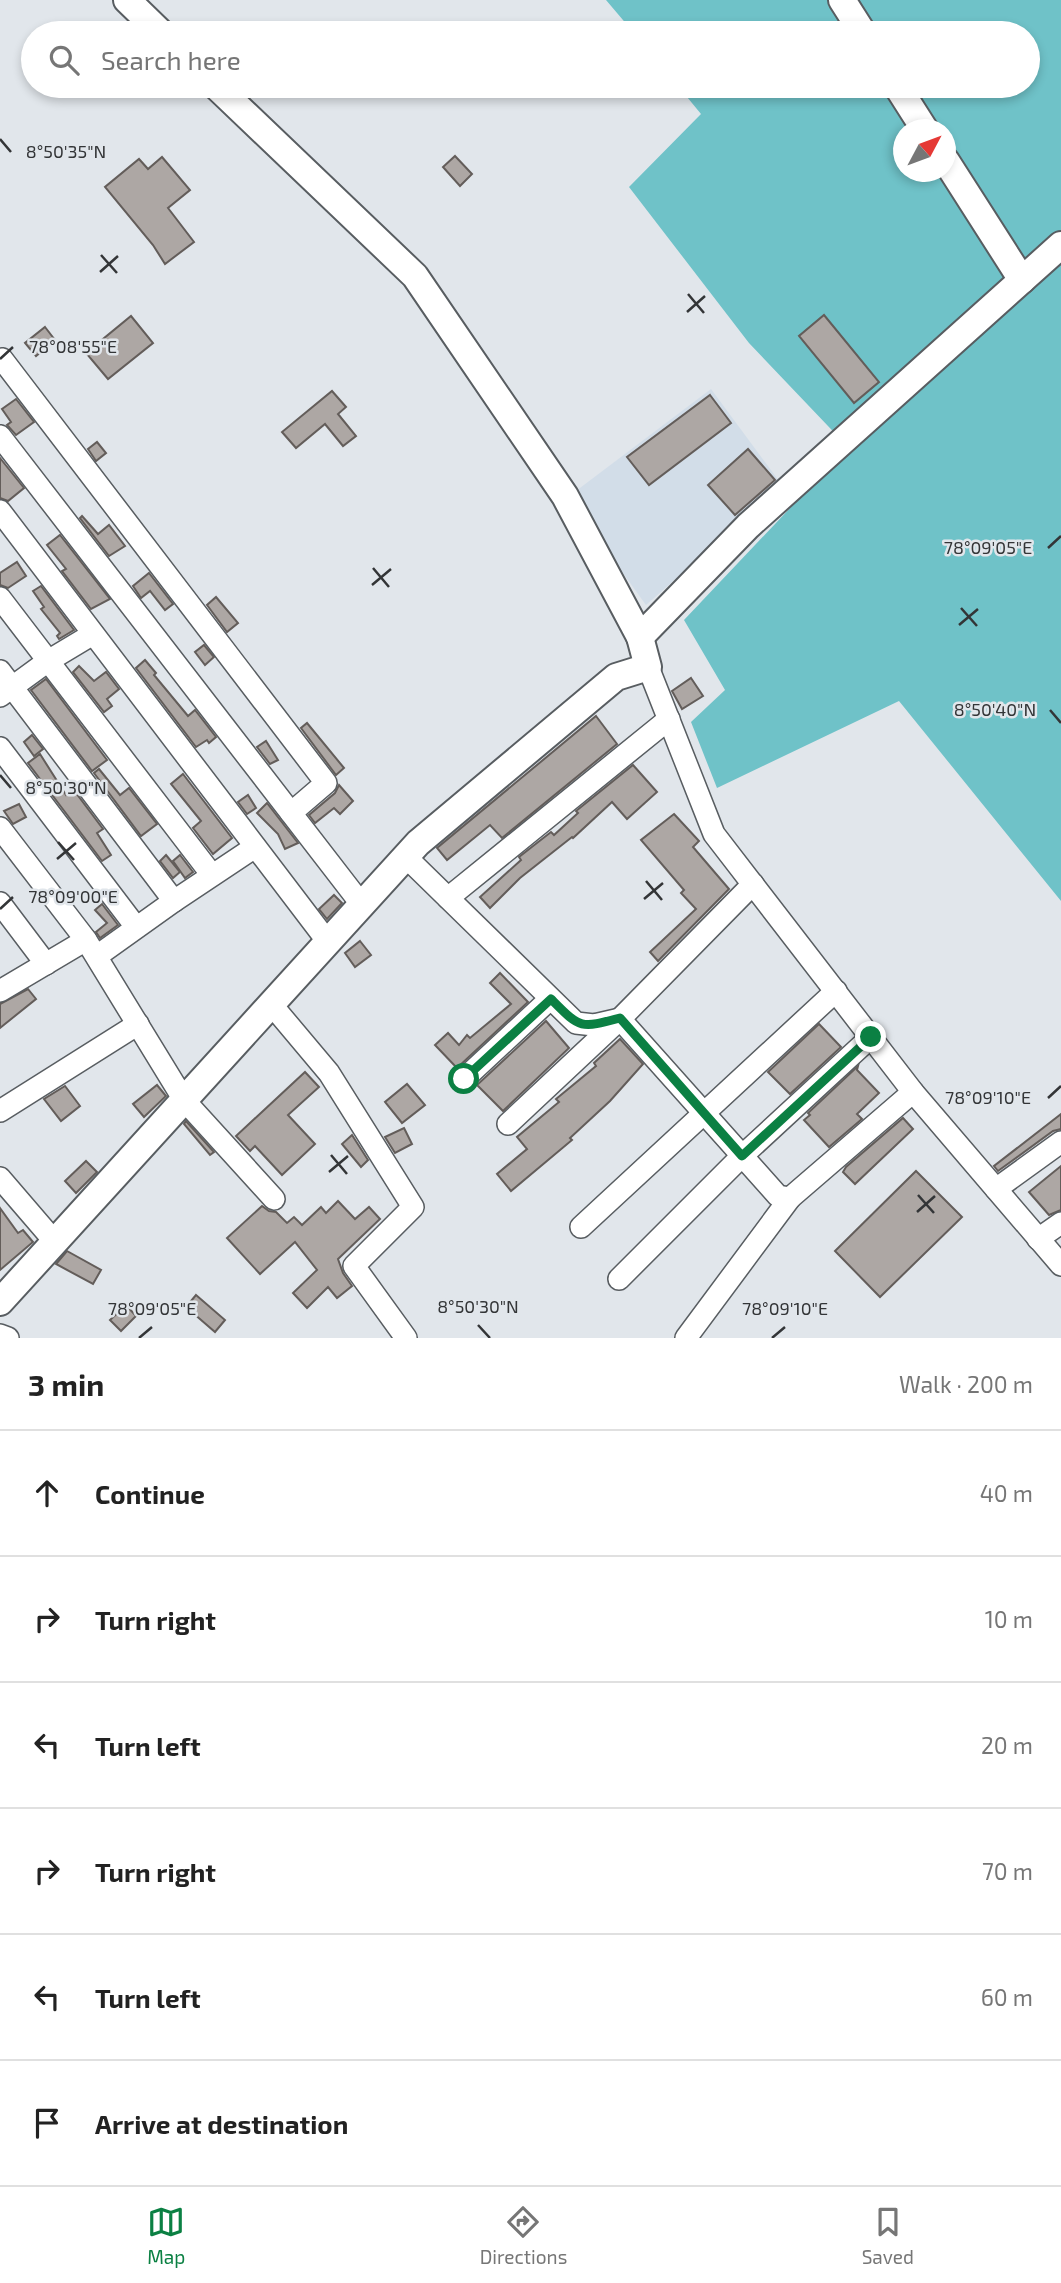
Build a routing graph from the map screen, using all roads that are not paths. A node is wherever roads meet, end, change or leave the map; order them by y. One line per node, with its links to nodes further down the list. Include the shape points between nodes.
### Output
1 (127, 0): 3 (street)
2 (842, 0): 4 (street)
3 (149, 21)
4 (855, 21)
5 (229, 98): 16 (street, via 415,276 565,496)
6 (905, 98): 7 (street)
7 (918, 119)
8 (956, 177): 10 (street)
9 (1061, 245): 10 (street)
10 (1022, 280): 16 (street, via 748,526)
11 (2, 359): 22 (street, via 327,783)
12 (0, 436): 22 (street)
13 (0, 511): 15 (street)
14 (0, 598): 17 (street)
15 (93, 634): 17 (street); 24 (street)
16 (640, 637): 18 (street)
17 (48, 661): 19 (street); 26 (street)
18 (648, 667): 20 (street); 25 (street, via 616,677)
19 (4, 685): 29 (street)
20 (668, 719): 27 (street, via 714,834); 28 (street)
21 (0, 748): 32 (street)
22 (291, 813): 31 (street)
23 (0, 828): 34 (street)
24 (255, 847): 26 (street); 33 (street)
25 (406, 857): 28 (street); 31 (street)
26 (212, 875): 29 (street)
27 (752, 884): 37 (street); 40 (street)
28 (448, 898): 38 (street)
29 (174, 901): 32 (street)
30 (0, 903): 35 (street)
31 (362, 905): 33 (street)
32 (136, 927): 34 (street)
33 (328, 942): 39 (street)
34 (92, 948): 35 (street); 41 (street)
35 (46, 964): 36 (street)
36 (3, 984)
37 (836, 991): 42 (street); 47 (street)
38 (551, 999): 40 (street, via 576,1023 594,1025); 43 (street)
39 (271, 1004): 45 (street); 64 (street, via 329,1073 413,1207 354,1266)
40 (620, 1018): 47 (street); 48 (street)
41 (138, 1024): 45 (street); 46 (street)
42 (871, 1037): 44 (street); 50 (street)
43 (464, 1079)
44 (913, 1092): 52 (street); 53 (street)
45 (184, 1100): 54 (street); 58 (street)
46 (0, 1111)
47 (704, 1112): 50 (street); 56 (street)
48 (508, 1124)
49 (1061, 1142): 52 (street)
50 (742, 1156): 53 (street, via 778,1196); 60 (street)
51 (0, 1178): 58 (street)
52 (996, 1189): 57 (street)
53 (790, 1198): 65 (street)
54 (274, 1199)
55 (1061, 1223): 57 (street)
56 (581, 1227)
57 (1038, 1239): 59 (street)
58 (55, 1241): 61 (street)
59 (1061, 1265)
60 (619, 1279)
61 (0, 1302)
62 (0, 1335): 63 (street)
63 (8, 1338)
64 (406, 1338)
65 (686, 1338)

